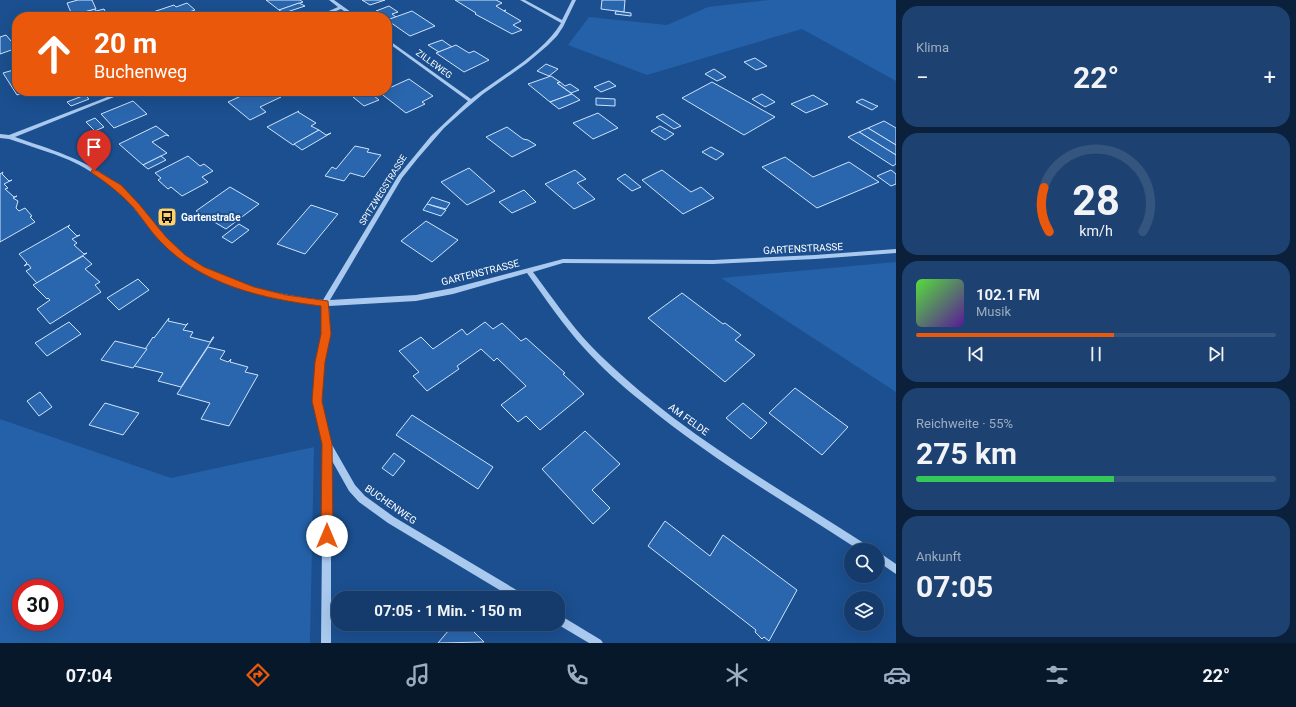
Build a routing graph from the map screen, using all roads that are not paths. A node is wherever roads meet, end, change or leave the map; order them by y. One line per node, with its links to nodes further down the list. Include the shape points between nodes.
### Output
1 (331, 0): 4 (street)
2 (522, 0): 7 (street)
3 (574, 0): 7 (street, SPITZWEGSTRASSE)
4 (342, 7): 5 (street); 6 (street)
5 (330, 12)
6 (349, 12)
7 (563, 22): 10 (street, SPITZWEGSTRASSE, via 555,34 526,62)
8 (392, 44): 10 (street, ZILLEWEG)
9 (114, 96): 12 (street)
10 (471, 101): 15 (street, SPITZWEGSTRASSE, via 429,141 400,177)
11 (0, 136): 12 (street, GARTENSTRASSE)
12 (10, 137): 15 (street, GARTENSTRASSE, via 84,164 112,183 136,206 163,239 201,270 252,290)
13 (896, 251): 14 (street, GARTENSTRASSE, via 815,258 713,262 563,261)
14 (528, 270): 15 (street, GARTENSTRASSE, via 453,291 416,298); 17 (street, AM FELDE, via 578,337 641,397 725,458)
15 (325, 303): 16 (street, BUCHENWEG, via 326,334 320,362 317,401)
16 (327, 444): 20 (street, BUCHENWEG, via 344,478 362,499 391,520); 22 (street)
17 (856, 543)
18 (884, 561): 19 (street)
19 (896, 569)
20 (510, 591)
21 (565, 623): 23 (street)
22 (326, 643)
23 (598, 643)

